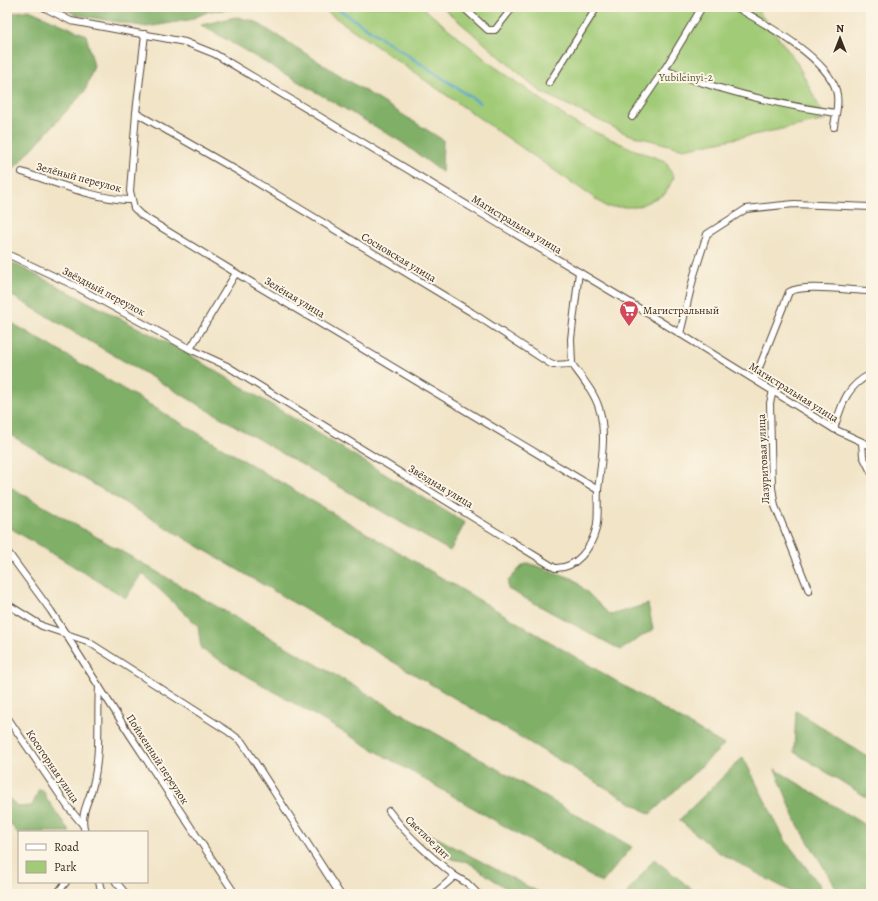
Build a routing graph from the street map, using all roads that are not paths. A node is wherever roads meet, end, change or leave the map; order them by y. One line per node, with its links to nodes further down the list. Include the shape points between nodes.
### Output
1 (43, 7): 7 (street, Магистральная улица, via 71,21)
2 (463, 7): 3 (street, via 488,30 495,30)
3 (513, 7)
4 (597, 7): 9 (street)
5 (702, 7): 8 (street)
6 (736, 7): 11 (street, via 779,33 820,65 836,91)
7 (146, 34): 10 (street); 18 (street, Магистральная улица, via 185,42 214,54)
8 (664, 70): 11 (street, via 696,82 766,101); 12 (street)
9 (549, 83)
10 (136, 113): 15 (street); 23 (street, Сосновская улица, via 236,170 471,312 549,363)
11 (836, 113): 13 (street)
12 (632, 117)
13 (834, 127)
14 (22, 172): 15 (street, Зелёный переулок, via 82,190)
15 (131, 200): 19 (street, Зелёная улица, via 141,215)
16 (871, 207): 21 (street, via 794,204 746,209 707,234)
17 (7, 254): 22 (street, Звёздный переулок, via 73,284)
18 (578, 272): 21 (street, Магистральная улица); 23 (street, via 571,339)
19 (236, 273): 22 (street); 31 (street, Зелёная улица)
20 (871, 291): 25 (street, via 818,288 793,289 789,292)
21 (680, 334): 25 (street, Магистральная улица)
22 (190, 349): 31 (street, Звёздная улица, via 226,366 555,568 570,567 584,554 596,530)
23 (572, 364): 31 (street, Звёздная улица, via 599,409 602,456)
24 (871, 374): 27 (street, via 850,389)
25 (755, 378): 26 (street, Магистральная улица)
26 (773, 391): 27 (street, Магистральная улица); 33 (street, Лазуритовая улица, via 770,403 772,488 775,506)
27 (834, 428): 28 (street, Магистральная улица)
28 (862, 443): 29 (street, Магистральная улица); 30 (street, via 863,456)
29 (871, 446)
30 (871, 472)
31 (598, 490)
32 (7, 551): 35 (street, Пойменный переулок)
33 (809, 591)
34 (7, 604): 35 (street, via 42,626)
35 (66, 635): 36 (street, Пойменный переулок); 49 (street, via 87,641 242,742)
36 (99, 686): 39 (street, via 96,765 93,785 83,811); 48 (street, Пойменный переулок)
37 (7, 717): 39 (street, Косогорная улица)
38 (389, 811): 41 (street, Светлое днт, via 403,831)
39 (83, 825): 40 (street)
40 (85, 831)
41 (455, 876): 50 (street); 51 (street, Светлое днт)
42 (65, 883): 45 (street)
43 (99, 883): 46 (street)
44 (117, 883): 47 (street)
45 (56, 894)
46 (102, 894)
47 (126, 894)
48 (235, 894)
49 (340, 894)
50 (434, 894)
51 (478, 894)

